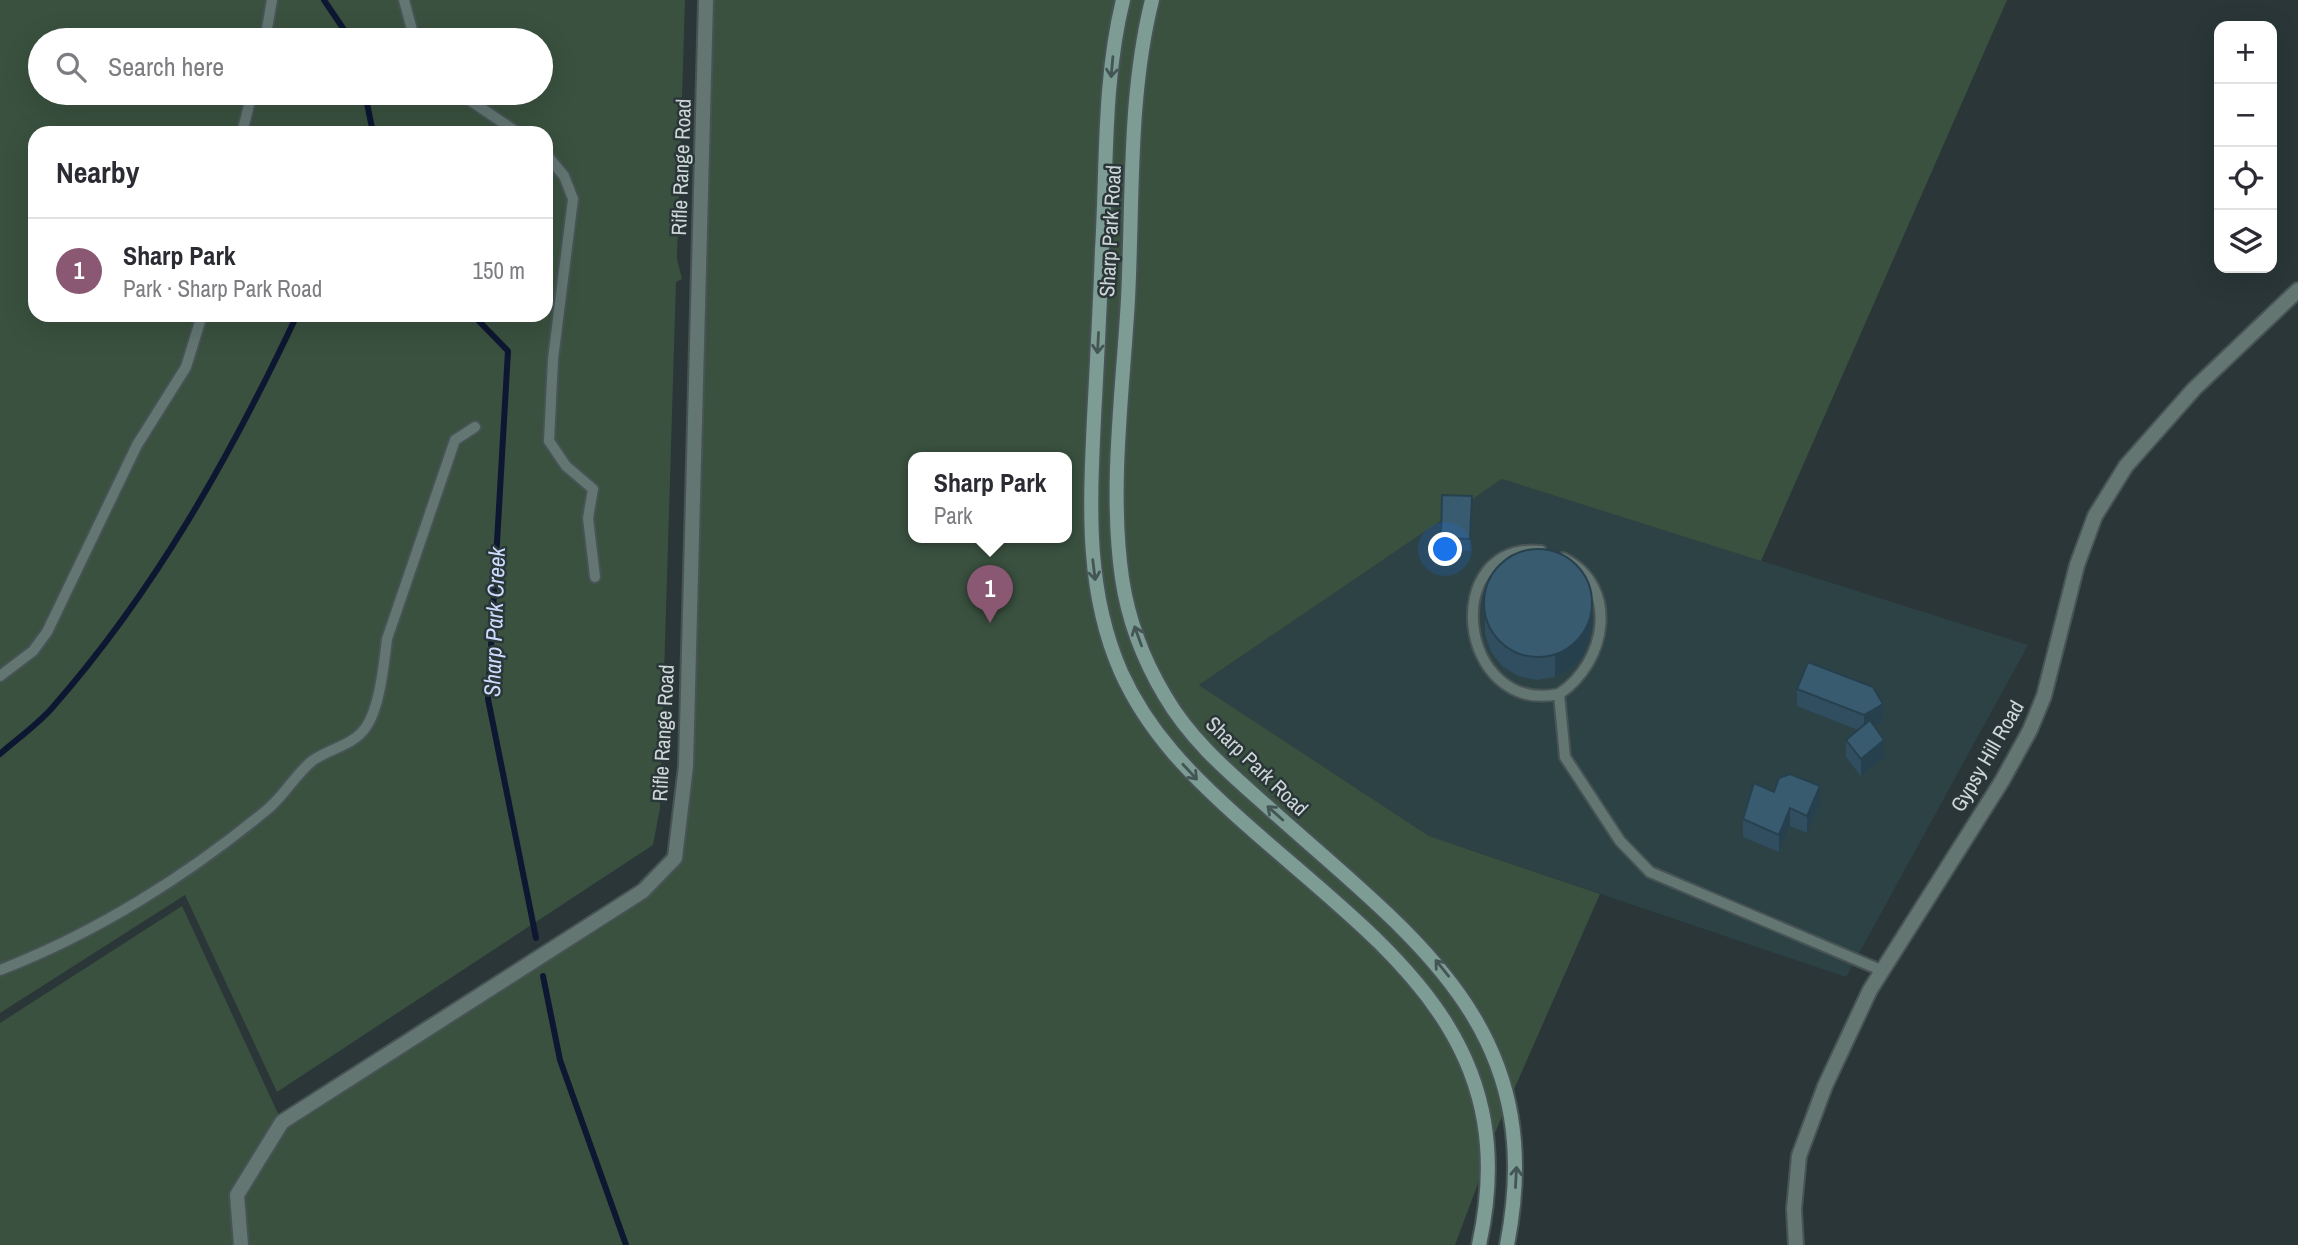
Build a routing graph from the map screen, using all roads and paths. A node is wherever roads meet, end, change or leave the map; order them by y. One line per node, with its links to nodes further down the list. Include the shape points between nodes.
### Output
1 (272, 0): 6 (lane)
2 (404, 0): 7 (lane)
3 (706, 0): 21 (street, Rifle Range Road, via 686,766 675,858 643,891 282,1122 237,1195)
4 (1123, 0): 22 (main road, Sharp Park Road, one-way to 22, via 1111,71 1090,502 1093,561 1107,631 1142,712 1192,776 1386,950 1436,1005 1471,1069 1488,1136 1490,1171)
5 (1152, 0): 23 (main road, Sharp Park Road, one-way to 5, via 1517,1171 1515,1133 1496,1059 1459,989 1405,930 1212,756 1165,697 1133,623 1123,582 1118,503 1139,74)
6 (267, 28)
7 (411, 28)
8 (250, 105): 10 (lane)
9 (477, 105): 11 (lane)
10 (244, 126)
11 (508, 126)
12 (553, 163): 16 (lane, via 573,199 552,359 549,441 566,467 593,489 588,517)
13 (2298, 290): 20 (street, Gypsy Hill Road, via 2194,388 2126,466 2095,516 2077,565 2044,696 2030,730)
14 (200, 322): 17 (lane, via 186,368 137,445 47,632 33,652)
15 (475, 427): 19 (lane, via 455,440 404,583 368,725 356,738 312,761 271,806 206,857 110,917 38,956)
16 (595, 577)
17 (0, 676)
18 (1559, 694): 18 (lane, via 1581,675 1600,637 1597,591 1579,566 1551,552 1525,549 1492,564 1483,575 1474,599 1474,642 1507,688 1545,697); 20 (lane, via 1565,757 1620,841 1650,872)
19 (0, 970)
20 (1883, 971): 24 (street, Gypsy Hill Road, via 1825,1086 1799,1156)
21 (241, 1245)
22 (1479, 1245)
23 (1507, 1245)
24 (1796, 1245)

